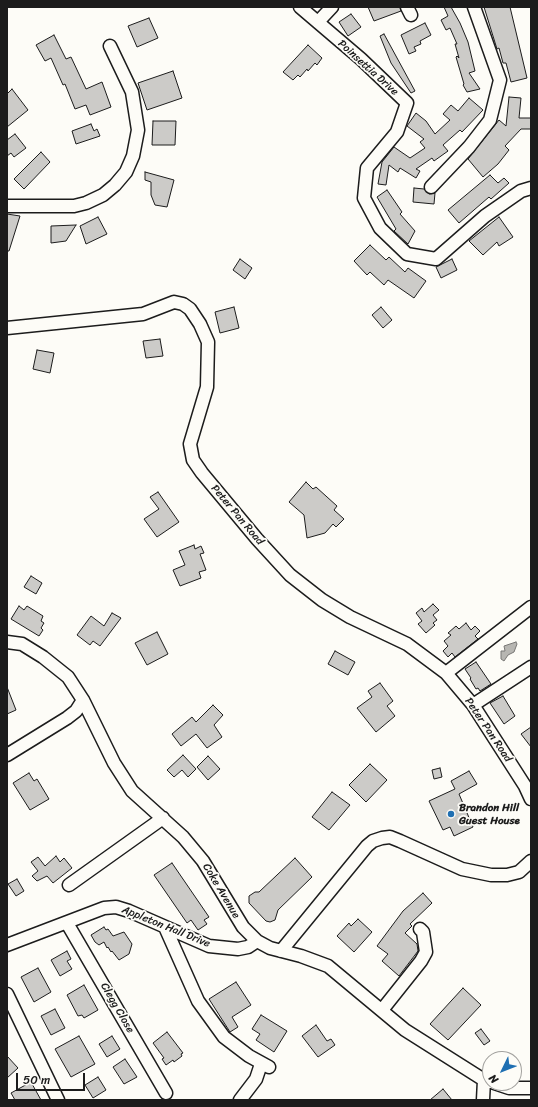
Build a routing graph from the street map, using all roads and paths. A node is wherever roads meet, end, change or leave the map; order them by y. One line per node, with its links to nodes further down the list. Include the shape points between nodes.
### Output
1 (300, 7): 4 (street, Poinsettia Drive)
2 (332, 7): 4 (street)
3 (474, 7): 6 (street, via 500,80 490,120 469,147)
4 (318, 22): 7 (street, Poinsettia Drive, via 407,103 397,132 367,168 364,198 380,228 407,254 436,259 485,216 521,191)
5 (110, 46): 8 (street, via 132,92 138,130 133,156 126,172 111,189 86,203 74,206)
6 (431, 187)
7 (531, 188)
8 (7, 206)
9 (7, 328): 13 (street, Peter Pan Road, via 143,314 174,302 190,309 208,342 207,387 190,444 193,460 202,473 290,575 322,600 350,617 407,644)
10 (531, 607): 13 (street)
11 (7, 642): 14 (street, Coke Avenue, via 22,644 43,656 68,677)
12 (531, 667): 15 (street)
13 (446, 672): 15 (street, Peter Pan Road)
14 (83, 700): 16 (street, via 76,711 67,718); 18 (street, Coke Avenue, via 114,763 132,791)
15 (473, 705): 17 (street, Peter Pan Road)
16 (7, 755)
17 (531, 799)
18 (163, 818): 20 (street); 24 (street, Coke Avenue, via 203,861 243,927)
19 (531, 861): 26 (street, via 519,872 507,876 491,875 462,869 390,837 373,841)
20 (69, 885)
21 (67, 923): 22 (street, Appleton Hall Drive, via 104,908 116,907); 25 (street, Appleton Hall Drive); 30 (street, Clegg Close)
22 (165, 927): 24 (street, Appleton Hall Drive, via 209,946 238,949); 32 (street, via 198,1001 224,1037 265,1065)
23 (420, 929): 28 (street, via 426,952)
24 (257, 941): 26 (street, Coke Avenue)
25 (7, 945)
26 (281, 951): 28 (street, Coke Avenue, via 328,966)
27 (7, 994): 31 (street)
28 (382, 1010): 29 (street, Coke Avenue, via 405,1030)
29 (482, 1078)
30 (166, 1093)
31 (58, 1100)
32 (240, 1100)

